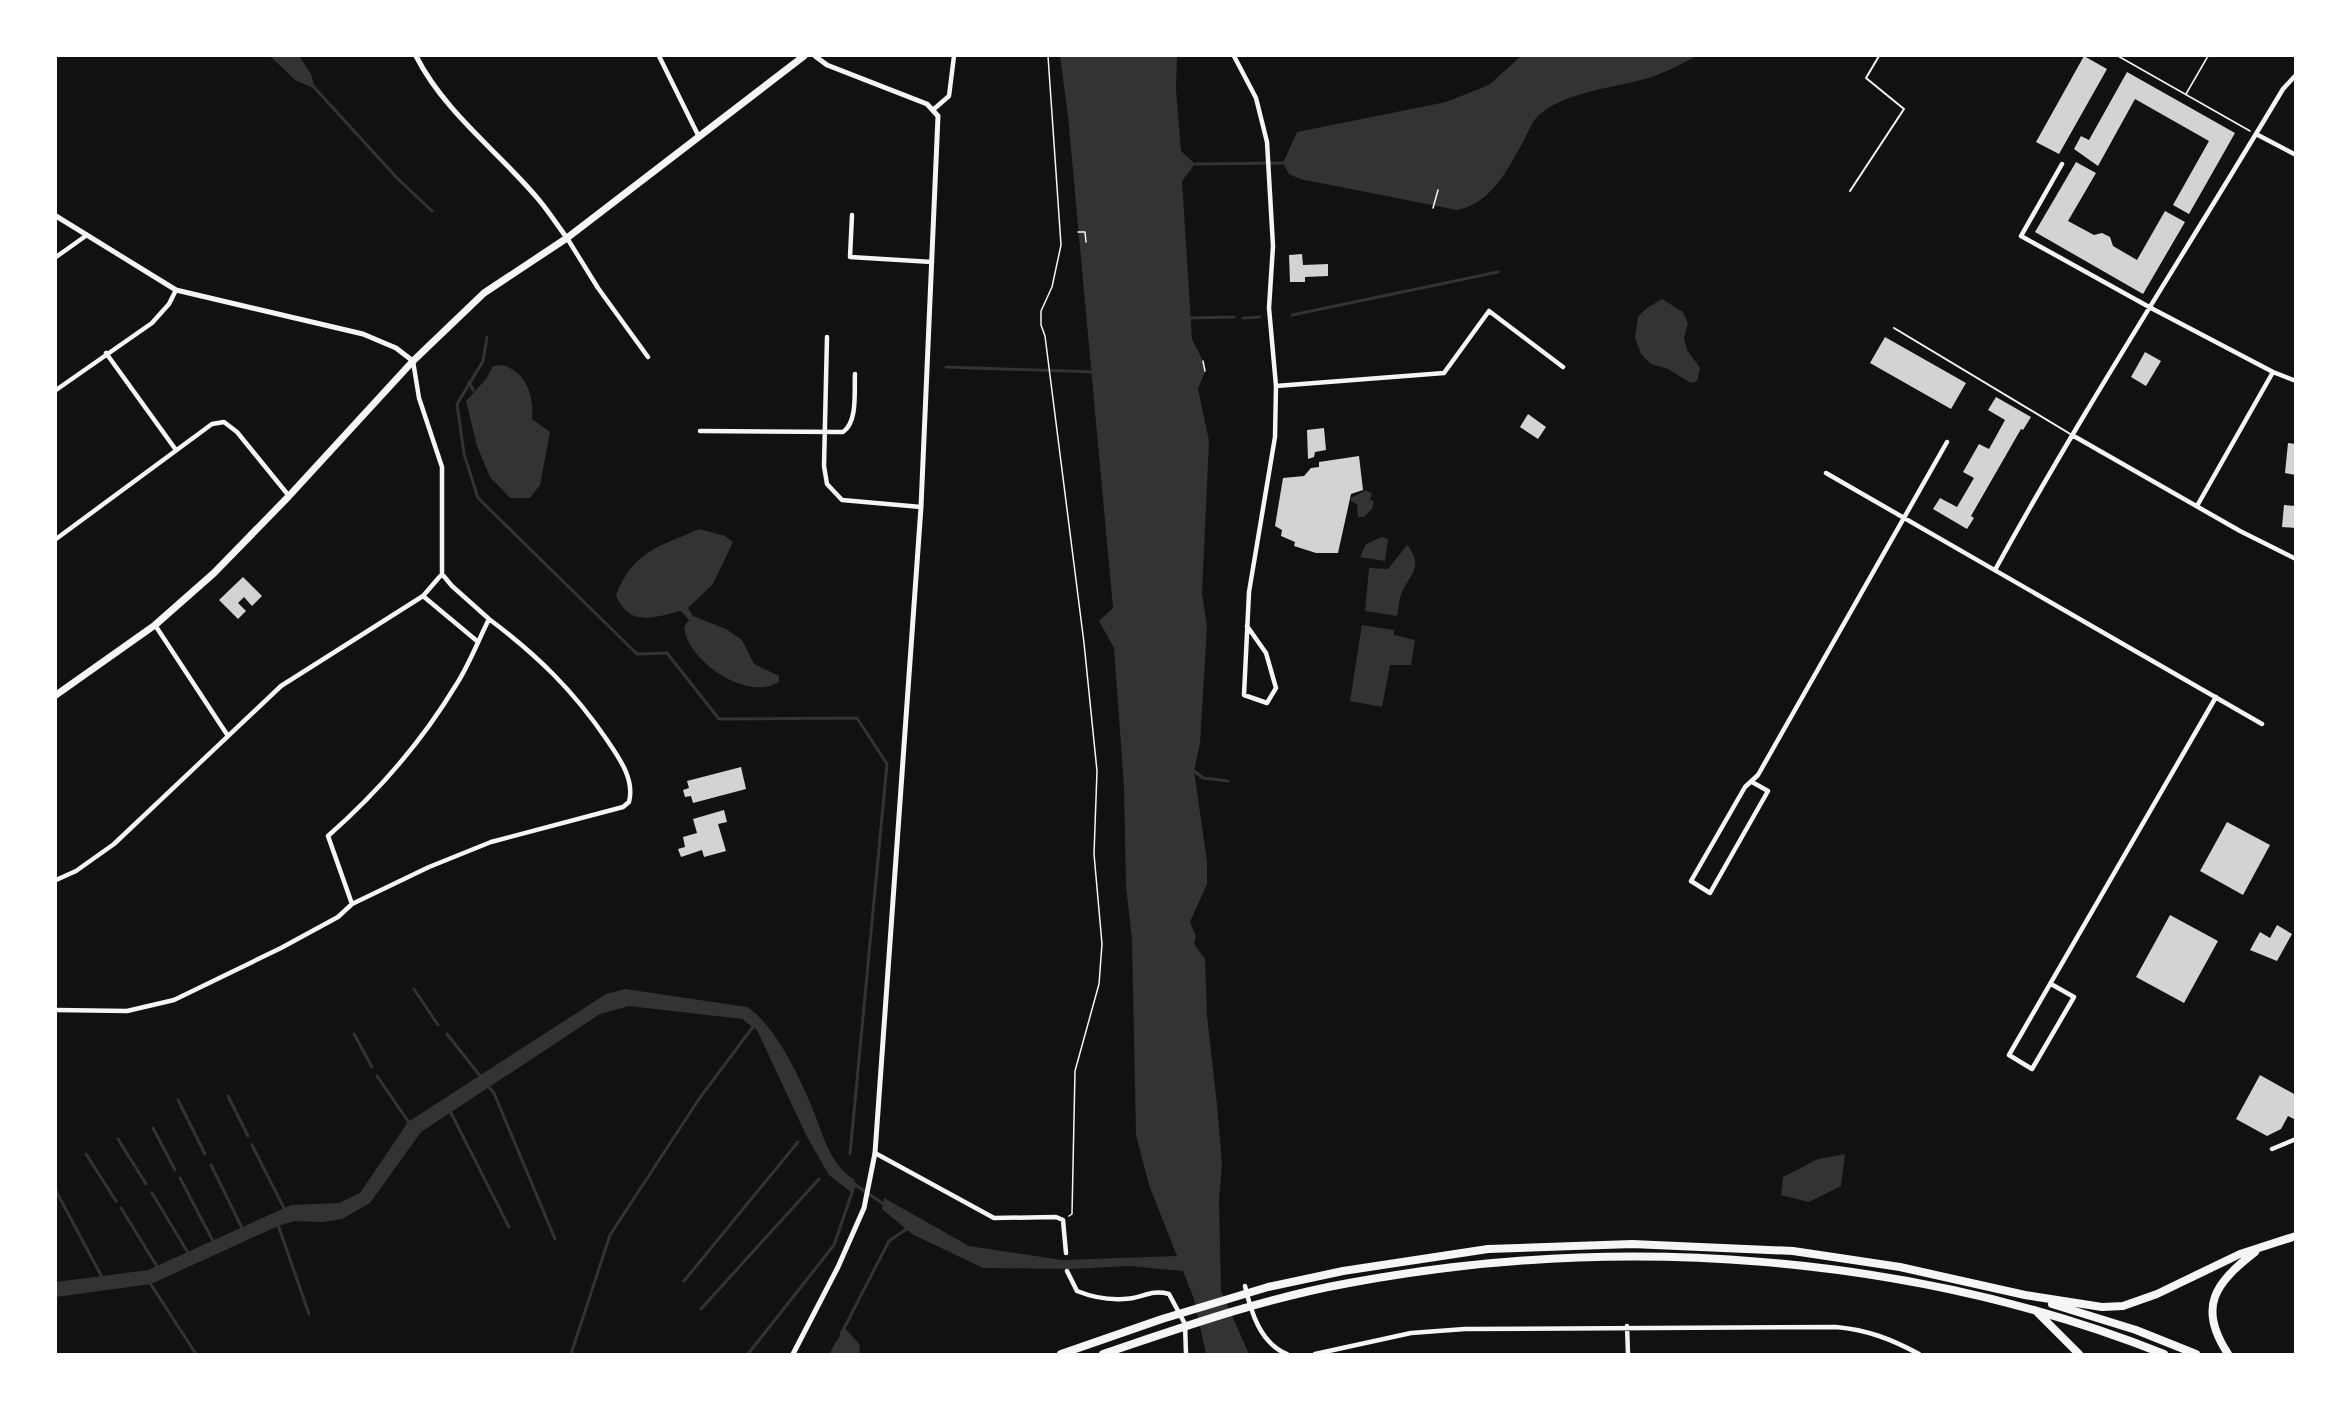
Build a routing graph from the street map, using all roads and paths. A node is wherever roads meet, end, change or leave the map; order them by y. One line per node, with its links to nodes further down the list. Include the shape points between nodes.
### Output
1 (418, 56): 25 (street, via 435,86 539,200)
2 (659, 56): 15 (street)
3 (804, 56): 15 (main road)
4 (815, 56): 13 (street, via 827,65)
5 (954, 56): 13 (street, via 949,96)
6 (1048, 56): 75 (path, via 1061,245 1052,287 1041,311 1041,325 1051,376 1096,759 1094,854 1102,944 1099,984 1075,1071)
7 (1234, 56): 42 (street, via 1256,98 1267,142 1273,246 1269,308)
8 (1879, 56): 19 (lane, via 1866,78 1904,109)
9 (2118, 56): 12 (path)
10 (2208, 56): 12 (path)
11 (2295, 75): 14 (street)
12 (2186, 95): 14 (path)
13 (934, 109): 28 (street, via 938,116)
14 (2256, 134): 16 (street); 30 (street)
15 (699, 137): 25 (main road)
16 (2295, 155)
17 (2062, 164): 30 (street, via 2021,236)
18 (1438, 190): 20 (path)
19 (1850, 191)
20 (1433, 208)
21 (852, 215): 28 (street, via 850,257)
22 (56, 216): 24 (street)
23 (1078, 232): 26 (path, via 1085,232)
24 (87, 235): 27 (street); 29 (street)
25 (567, 238): 34 (street); 35 (main road, via 484,293)
26 (1086, 242)
27 (56, 256)
28 (932, 262): 52 (street)
29 (176, 290): 33 (street, via 170,304 152,323); 35 (street, via 363,334 396,348)
30 (2151, 309): 39 (street); 46 (street)
31 (1894, 328): 46 (lane)
32 (827, 337): 45 (street)
33 (106, 353): 43 (street); 48 (street)
34 (648, 357)
35 (413, 361): 50 (main road); 57 (street, via 419,398 442,467)
36 (1203, 361): 38 (path)
37 (1563, 367): 42 (street, via 1489,311 1444,373)
38 (1205, 371)
39 (2273, 372): 41 (street); 51 (street)
40 (855, 374): 45 (street, via 851,424 843,432)
41 (2295, 381)
42 (1276, 386): 61 (street, via 1275,437 1258,523)
43 (56, 390)
44 (700, 431): 45 (street)
45 (823, 433): 52 (street, via 827,484 842,500)
46 (2072, 435): 51 (street); 56 (street)
47 (1947, 442): 53 (street)
48 (176, 450): 50 (street, via 212,424 224,422 237,432); 54 (street)
49 (1826, 473): 53 (street)
50 (289, 496): 60 (main road, via 214,573)
51 (2197, 506): 55 (street)
52 (921, 507): 74 (street)
53 (1904, 518): 56 (street); 67 (street)
54 (56, 539)
55 (2295, 559)
56 (1995, 570): 64 (street)
57 (442, 574): 58 (street); 59 (street)
58 (423, 596): 62 (street); 66 (street, via 281,686)
59 (489, 619): 62 (street); 69 (street, via 525,646 582,703 625,766 631,792 629,802 623,807 491,843)
60 (155, 625): 63 (main road); 66 (street)
61 (1247, 626): 61 (street, via 1244,695 1267,703 1276,687 1266,653)
62 (477, 641): 69 (street, via 457,684 412,752 373,796 328,837)
63 (56, 695)
64 (2216, 698): 65 (street); 70 (street)
65 (2262, 724)
66 (228, 736): 68 (street, via 114,844)
67 (1752, 782): 67 (street, via 1691,881 1710,893 1768,791)
68 (56, 880)
69 (352, 904): 71 (street, via 329,922 174,1000 128,1011)
70 (2051, 984): 70 (street, via 2009,1055 2032,1069 2074,997)
71 (56, 1010)
72 (2295, 1139): 73 (street)
73 (2272, 1149)
74 (875, 1153): 78 (street, via 994,1218 1063,1220); 84 (street, via 864,1208)
75 (1071, 1214)
76 (2295, 1236): 77 (highway)
77 (2258, 1250): 81 (highway, via 2226,1260 2123,1306 2091,1306); 95 (highway, via 2231,1270 2214,1296 2211,1314 2216,1335)
78 (1066, 1253)
79 (1067, 1271): 87 (street, via 1077,1291 1092,1298 1125,1300 1156,1291 1169,1294 1185,1324)
80 (1245, 1286): 88 (street, via 1251,1314 1275,1349)
81 (2025, 1295): 85 (highway, via 1900,1267 1793,1251 1562,1245 1452,1254 1268,1287); 94 (highway, via 2136,1330)
82 (2037, 1312): 86 (highway, via 1884,1277 1790,1264 1632,1257 1490,1262 1346,1283); 92 (highway); 93 (highway)
83 (1627, 1326): 89 (street, via 1411,1333); 90 (street); 91 (street, via 1868,1330)
84 (793, 1354)
85 (1061, 1354)
86 (1103, 1354)
87 (1186, 1354)
88 (1287, 1354)
89 (1315, 1354)
90 (1628, 1354)
91 (1919, 1354)
92 (2079, 1354)
93 (2164, 1354)
94 (2196, 1354)
95 (2228, 1354)

